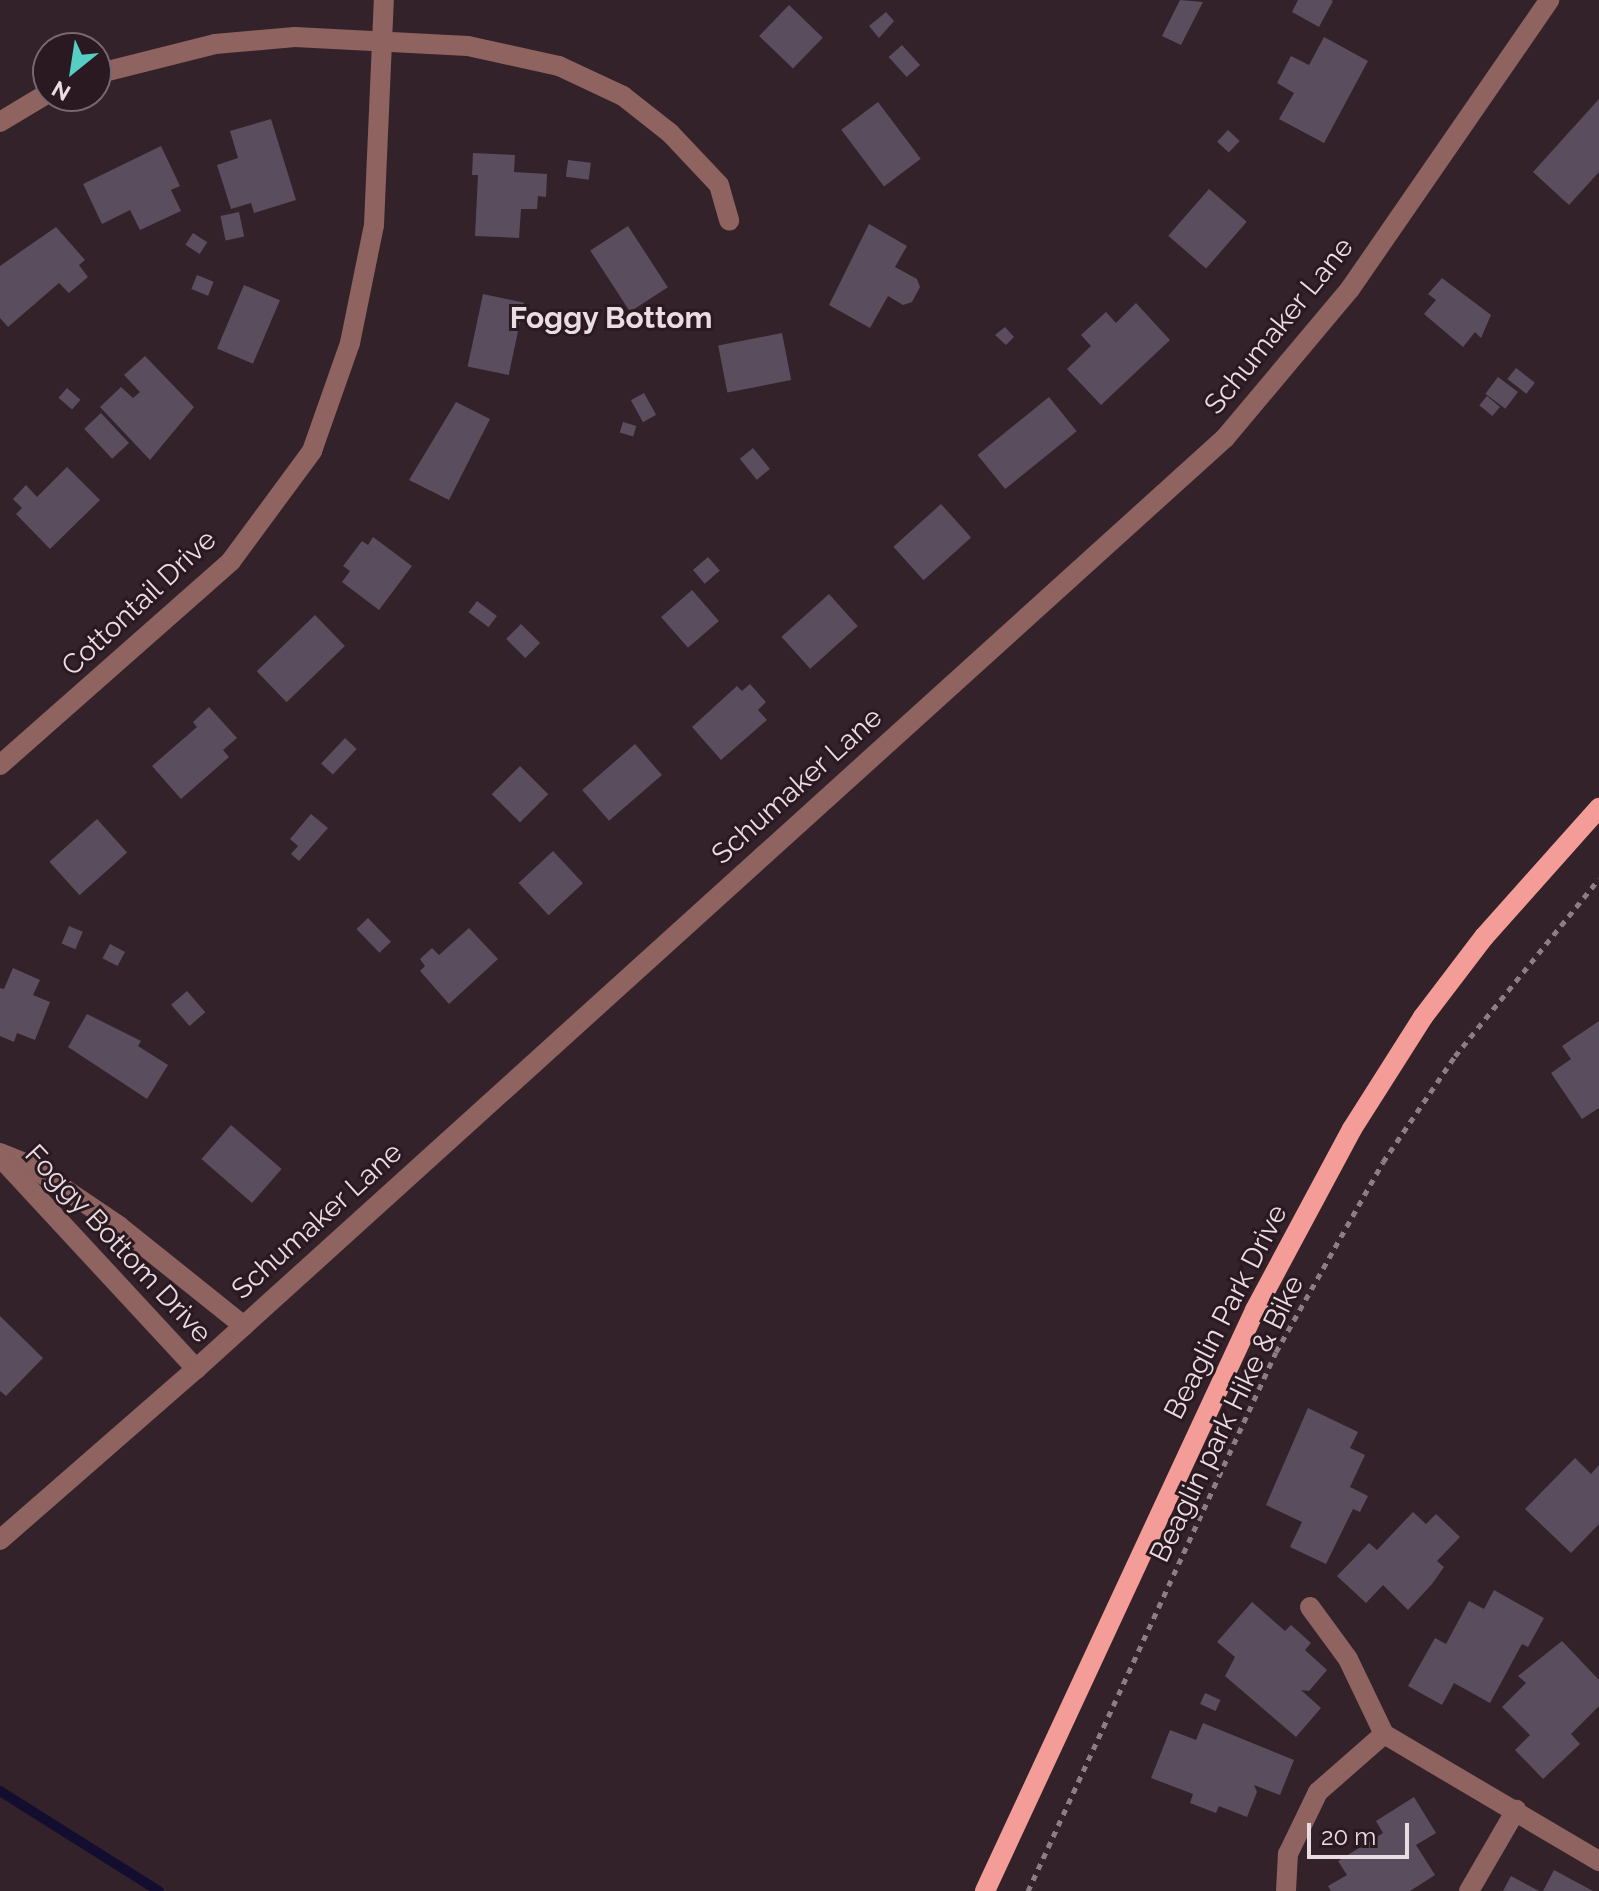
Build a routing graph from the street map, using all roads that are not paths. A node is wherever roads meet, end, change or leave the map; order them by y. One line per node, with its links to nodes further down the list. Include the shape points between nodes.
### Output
1 (384, 0): 3 (street, Cottontail Drive)
2 (1549, 0): 11 (street, Schumaker Lane, via 1350,289 1225,438)
3 (382, 43): 4 (street, via 295,37 215,44); 7 (street, via 468,46 514,56 559,66 623,96 670,133 719,185); 8 (street, Cottontail Drive, via 374,225 350,343 312,451 231,561)
4 (112, 70)
5 (32, 103): 6 (street)
6 (0, 122)
7 (729, 221)
8 (0, 765)
9 (1599, 808): 18 (main road, Beaglin Park Drive, via 1484,937 1423,1017 1352,1129 1209,1406)
10 (0, 1155): 11 (street, Foggy Bottom Drive, via 29,1165 119,1226); 12 (street, Foggy Bottom Drive)
11 (244, 1326): 12 (street, Schumaker Lane)
12 (196, 1369): 13 (street, Schumaker Lane)
13 (0, 1540)
14 (1310, 1607): 15 (street, via 1348,1659)
15 (1384, 1734): 16 (street); 19 (street, via 1318,1792 1288,1854)
16 (1516, 1810): 17 (street); 20 (street)
17 (1599, 1861)
18 (985, 1891)
19 (1286, 1891)
20 (1469, 1891)

